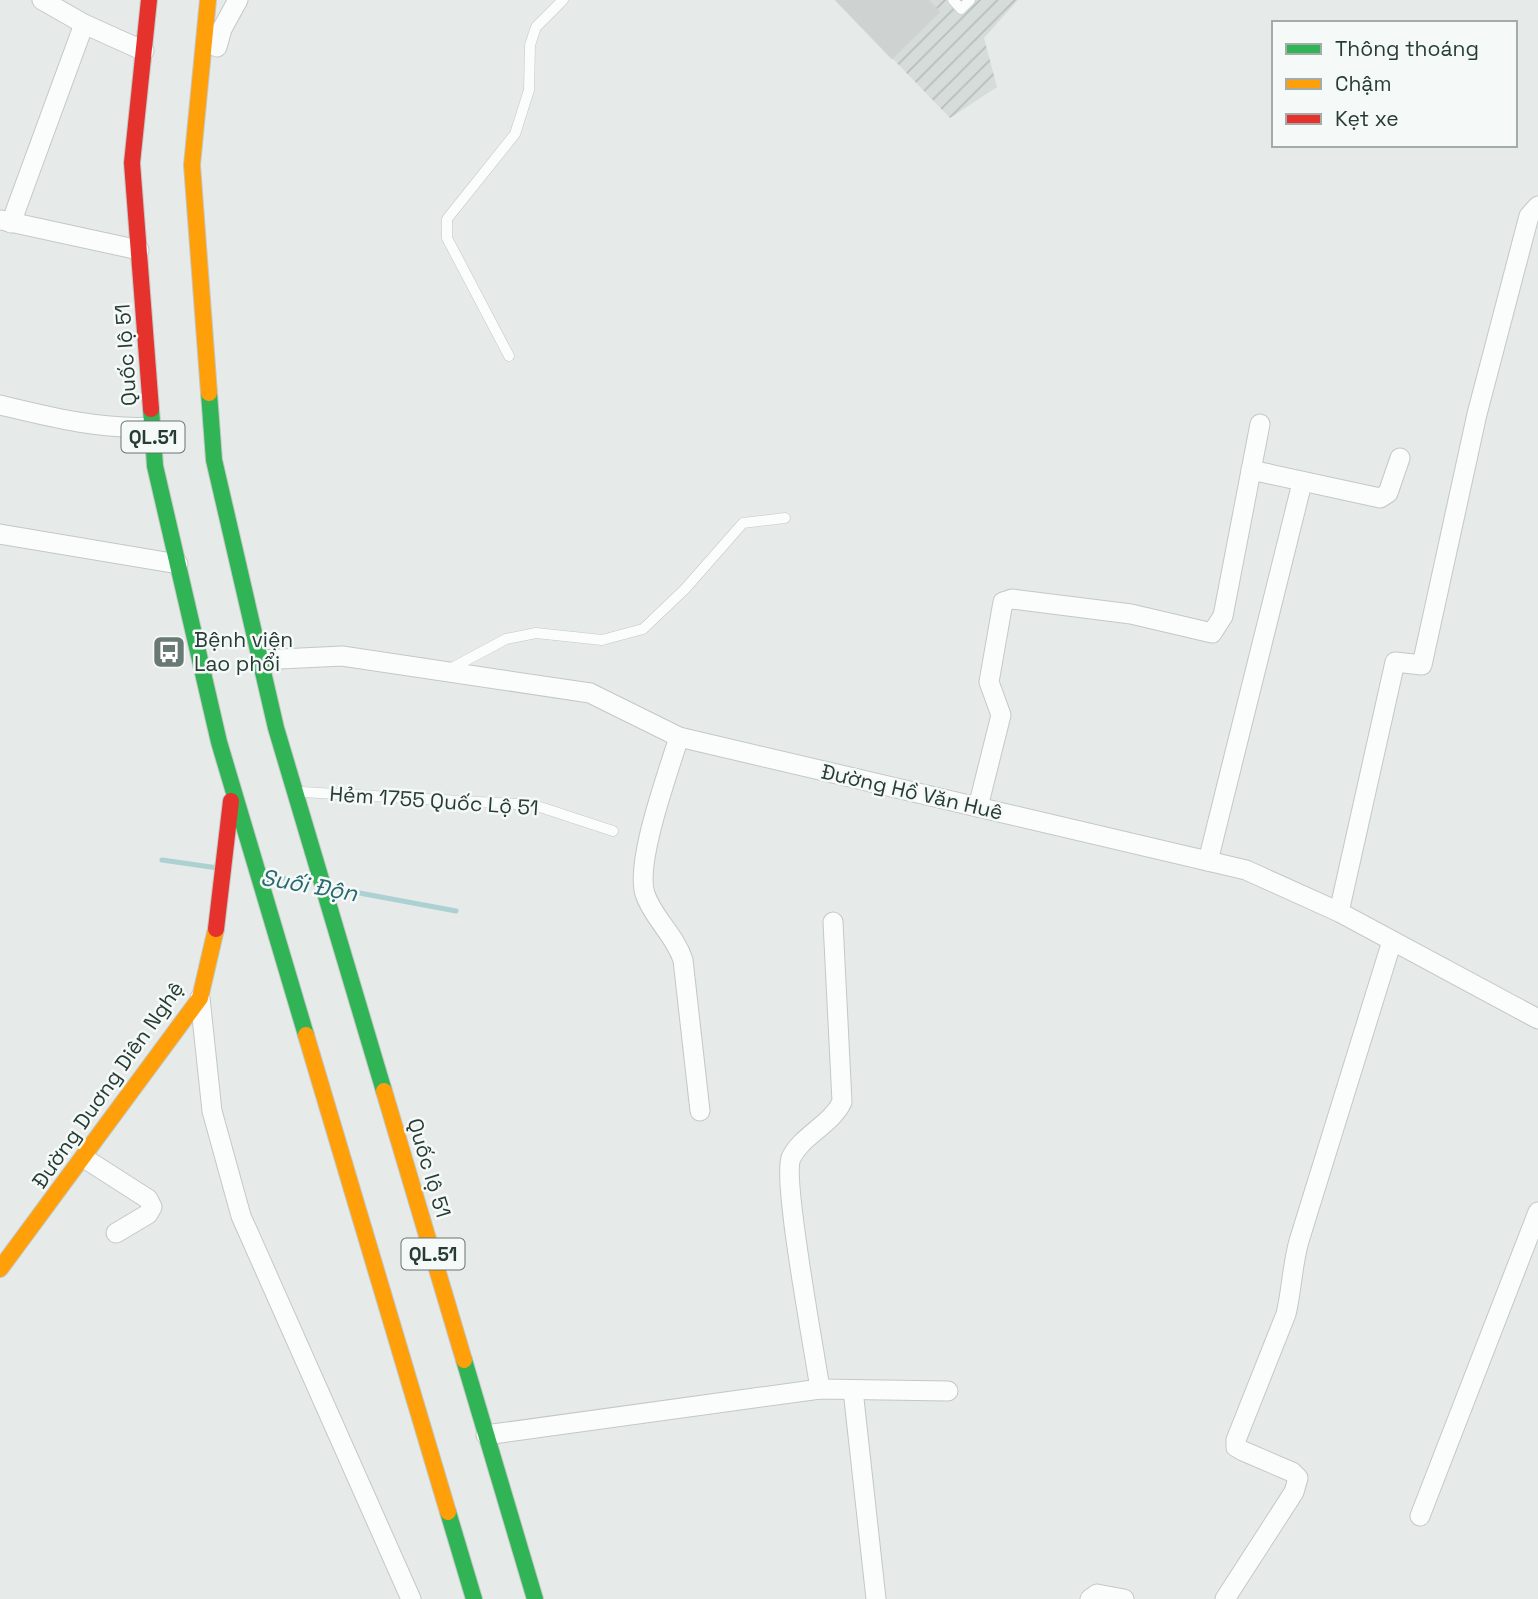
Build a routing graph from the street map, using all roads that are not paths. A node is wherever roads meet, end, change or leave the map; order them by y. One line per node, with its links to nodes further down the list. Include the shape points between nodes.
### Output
1 (43, 0): 8 (street)
2 (149, 0): 9 (main road, Quốc lộ 51 / QL.51)
3 (208, 0): 10 (main road, QL.51)
4 (237, 0): 10 (street, via 222,29)
5 (563, 0): 14 (lane, via 536,27 530,45 529,90 515,134 447,219 447,238)
6 (953, 0): 7 (lane, via 961,9)
7 (970, 0)
8 (84, 24): 9 (street); 12 (street)
9 (144, 51): 13 (main road, Quốc lộ 51 / QL.51, via 132,163)
10 (196, 119): 24 (main road, QL.51, via 192,165 214,460)
11 (1538, 206): 32 (street, via 1529,216 1477,414 1422,665 1395,662)
12 (6, 221): 13 (street)
13 (139, 250): 17 (main road, Quốc lộ 51 / QL.51)
14 (509, 356)
15 (0, 405): 17 (street, via 121,428)
16 (1260, 424): 19 (street)
17 (152, 427): 23 (main road, Quốc lộ 51 / QL.51, via 155,466)
18 (1401, 458): 20 (street, via 1383,497)
19 (1251, 470): 20 (street); 29 (street, via 1223,616 1212,633 1131,614 1012,599 1003,602 989,682 1001,715)
20 (1302, 483): 31 (street)
21 (785, 518): 25 (lane, via 743,523 643,629 602,640 536,633 506,639)
22 (0, 534): 23 (street)
23 (178, 564): 27 (main road, Quốc lộ 51 / QL.51)
24 (260, 660): 25 (street, Đường Hồ Văn Huê, via 342,656); 28 (main road, QL.51)
25 (443, 672): 26 (street, Đường Hồ Văn Huê, via 590,693)
26 (679, 737): 29 (street, Đường Hồ Văn Huê); 37 (street, via 642,877 646,897 682,960)
27 (232, 786): 35 (main road, Đường Duơng Diên Nghệ, via 224,880); 48 (main road, Quốc lộ 51 / QL.51)
28 (294, 791): 30 (lane, Hẻm 1755 Quốc Lộ 51, via 534,804); 45 (main road, Quốc lộ 51 / QL.51)
29 (978, 807): 31 (street, Đường Hồ Văn Huê)
30 (613, 831)
31 (1208, 861): 32 (street, Đường Hồ Văn Huê, via 1269,879)
32 (1339, 912): 34 (street, Đường Hồ Văn Huê)
33 (833, 922): 42 (street, via 842,1102 796,1151 790,1164)
34 (1392, 941): 36 (street, Đường Hồ Văn Huê); 53 (street, via 1290,1272 1286,1314 1236,1440 1236,1447 1298,1478 1294,1492)
35 (200, 998): 38 (main road, Đường Duơng Diên Nghệ); 47 (street, via 212,1111 241,1216)
36 (1538, 1019)
37 (700, 1111)
38 (84, 1158): 40 (street, via 148,1199 152,1207); 41 (main road, Đường Duơng Diên Nghệ)
39 (1538, 1212): 46 (street)
40 (116, 1233)
41 (0, 1269)
42 (820, 1389): 43 (street); 45 (street)
43 (853, 1390): 44 (street); 50 (street)
44 (948, 1391)
45 (486, 1435): 49 (main road, Quốc lộ 51 / QL.51)
46 (1420, 1516)
47 (411, 1599)
48 (474, 1599)
49 (535, 1599)
50 (876, 1599)
51 (1090, 1599): 52 (street, via 1097,1594)
52 (1124, 1599)
53 (1225, 1599)

